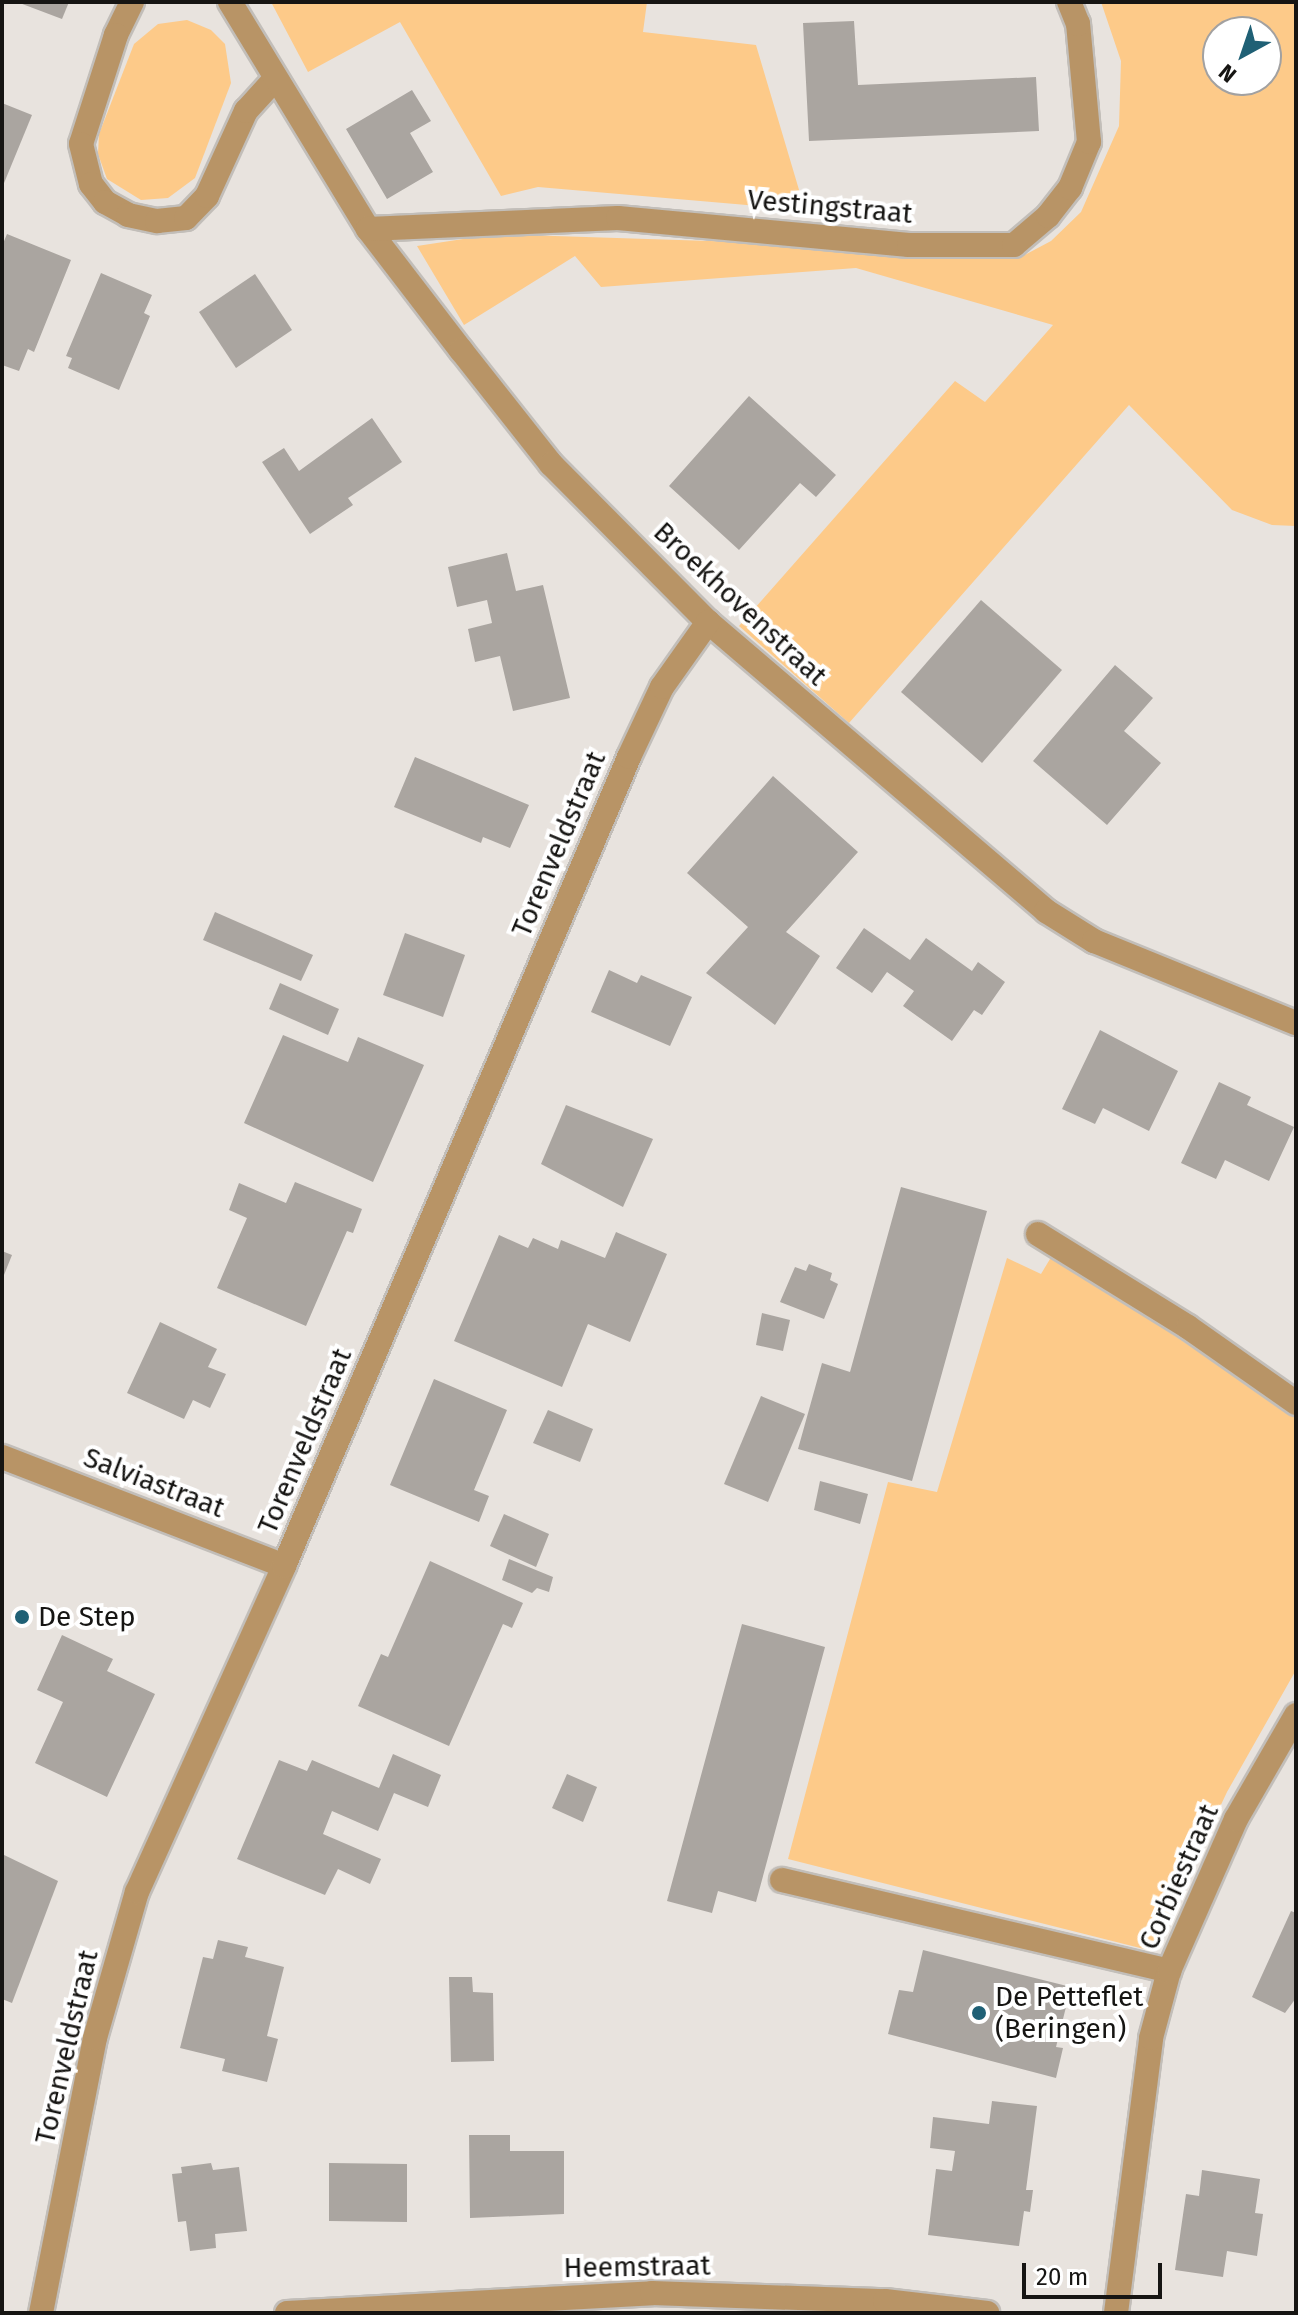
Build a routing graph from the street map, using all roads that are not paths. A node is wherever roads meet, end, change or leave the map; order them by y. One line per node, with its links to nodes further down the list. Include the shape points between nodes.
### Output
1 (132, 2): 4 (street, via 81,144 91,184 105,202 128,215 157,221 186,218 207,196 246,111)
2 (230, 2): 4 (street, Broekhovenstraat)
3 (1069, 2): 5 (street, Vestingstraat, via 1078,24 1089,142 1070,188 1014,245 909,245 618,218)
4 (275, 79): 5 (street, Broekhovenstraat)
5 (368, 229): 6 (street, Broekhovenstraat, via 551,464)
6 (708, 622): 7 (street, Broekhovenstraat, via 1046,911 1094,941); 11 (street, Torenveldstraat, via 662,687 629,757)
7 (1296, 1023)
8 (1038, 1234): 9 (street, via 1188,1327)
9 (1296, 1403)
10 (2, 1457): 11 (street, Salviastraat)
11 (284, 1566): 15 (street, Torenveldstraat, via 137,1892 95,2038)
12 (1296, 1715): 14 (street, Corbiestraat, via 1236,1819)
13 (782, 1880): 14 (street)
14 (1169, 1971): 18 (street, Corbiestraat, via 1151,2038)
15 (41, 2313)
16 (287, 2313): 17 (street, Heemstraat, via 652,2293 885,2301)
17 (987, 2313)
18 (1116, 2313)

